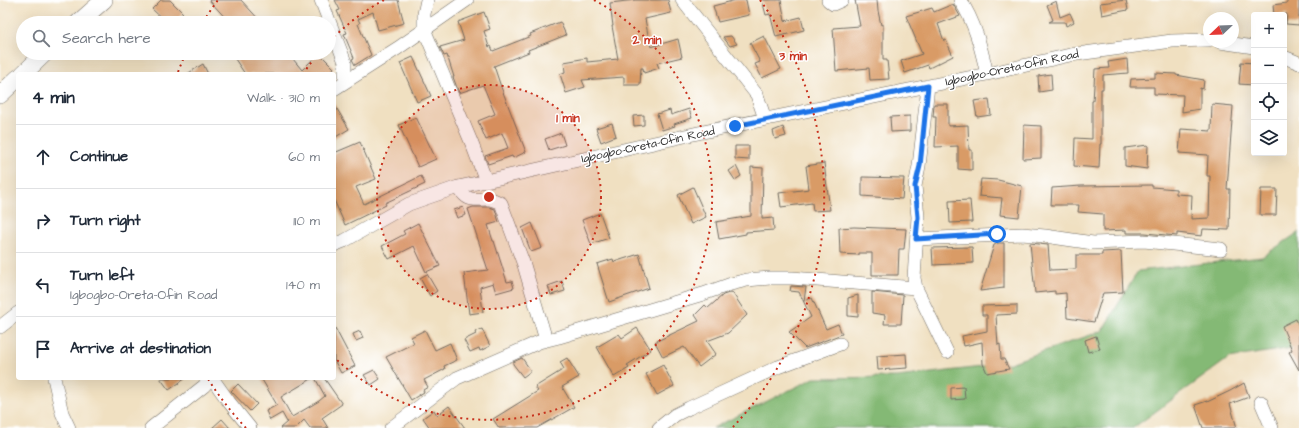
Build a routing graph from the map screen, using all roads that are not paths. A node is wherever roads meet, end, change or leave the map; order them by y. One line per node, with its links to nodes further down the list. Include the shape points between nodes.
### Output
1 (104, 0): 9 (main road)
2 (321, 0): 10 (street)
3 (427, 0): 11 (street)
4 (467, 0): 11 (street)
5 (682, 0): 27 (street, via 757,95)
6 (828, 0): 7 (street, via 833,4)
7 (842, 0)
8 (960, 0): 22 (street, via 978,37)
9 (86, 16)
10 (327, 16)
11 (424, 29): 21 (street); 28 (street)
12 (336, 39): 18 (street)
13 (1203, 40): 22 (street, Igbogbo-Oreta-Ofin Road, via 1172,41 1070,55)
14 (1239, 45): 15 (street)
15 (1251, 47)
16 (1287, 58): 19 (street)
17 (40, 60): 20 (main road)
18 (345, 62): 21 (street); 24 (street)
19 (1299, 62)
20 (31, 71)
21 (361, 72): 24 (street)
22 (987, 74): 25 (street, Igbogbo-Oreta-Ofin Road)
23 (16, 80): 26 (main road)
24 (340, 86)
25 (928, 86): 27 (street, Igbogbo-Oreta-Ofin Road); 30 (street, via 920,166 915,186 918,217)
26 (0, 95)
27 (765, 119): 28 (street, Igbogbo-Oreta-Ofin Road)
28 (486, 180): 29 (street, Igbogbo-Oreta-Ofin Road)
29 (458, 187): 31 (street, Igbogbo-Oreta-Ofin Road, via 409,204); 36 (street, via 464,196 475,200 491,199 501,203 524,265)
30 (916, 239): 32 (street, via 1022,234 1093,243 1144,241); 33 (street)
31 (336, 244)
32 (1221, 249)
33 (916, 288): 36 (street, via 792,278 747,280); 38 (street)
34 (16, 315): 35 (street)
35 (0, 327)
36 (546, 340): 46 (street, via 457,378)
37 (840, 344): 47 (street, via 778,367 689,408)
38 (947, 352)
39 (54, 380): 43 (street)
40 (209, 380): 44 (street)
41 (212, 380): 45 (street)
42 (1261, 402): 48 (street)
43 (68, 428)
44 (151, 428)
45 (250, 428)
46 (391, 428)
47 (659, 428)
48 (1272, 428)

